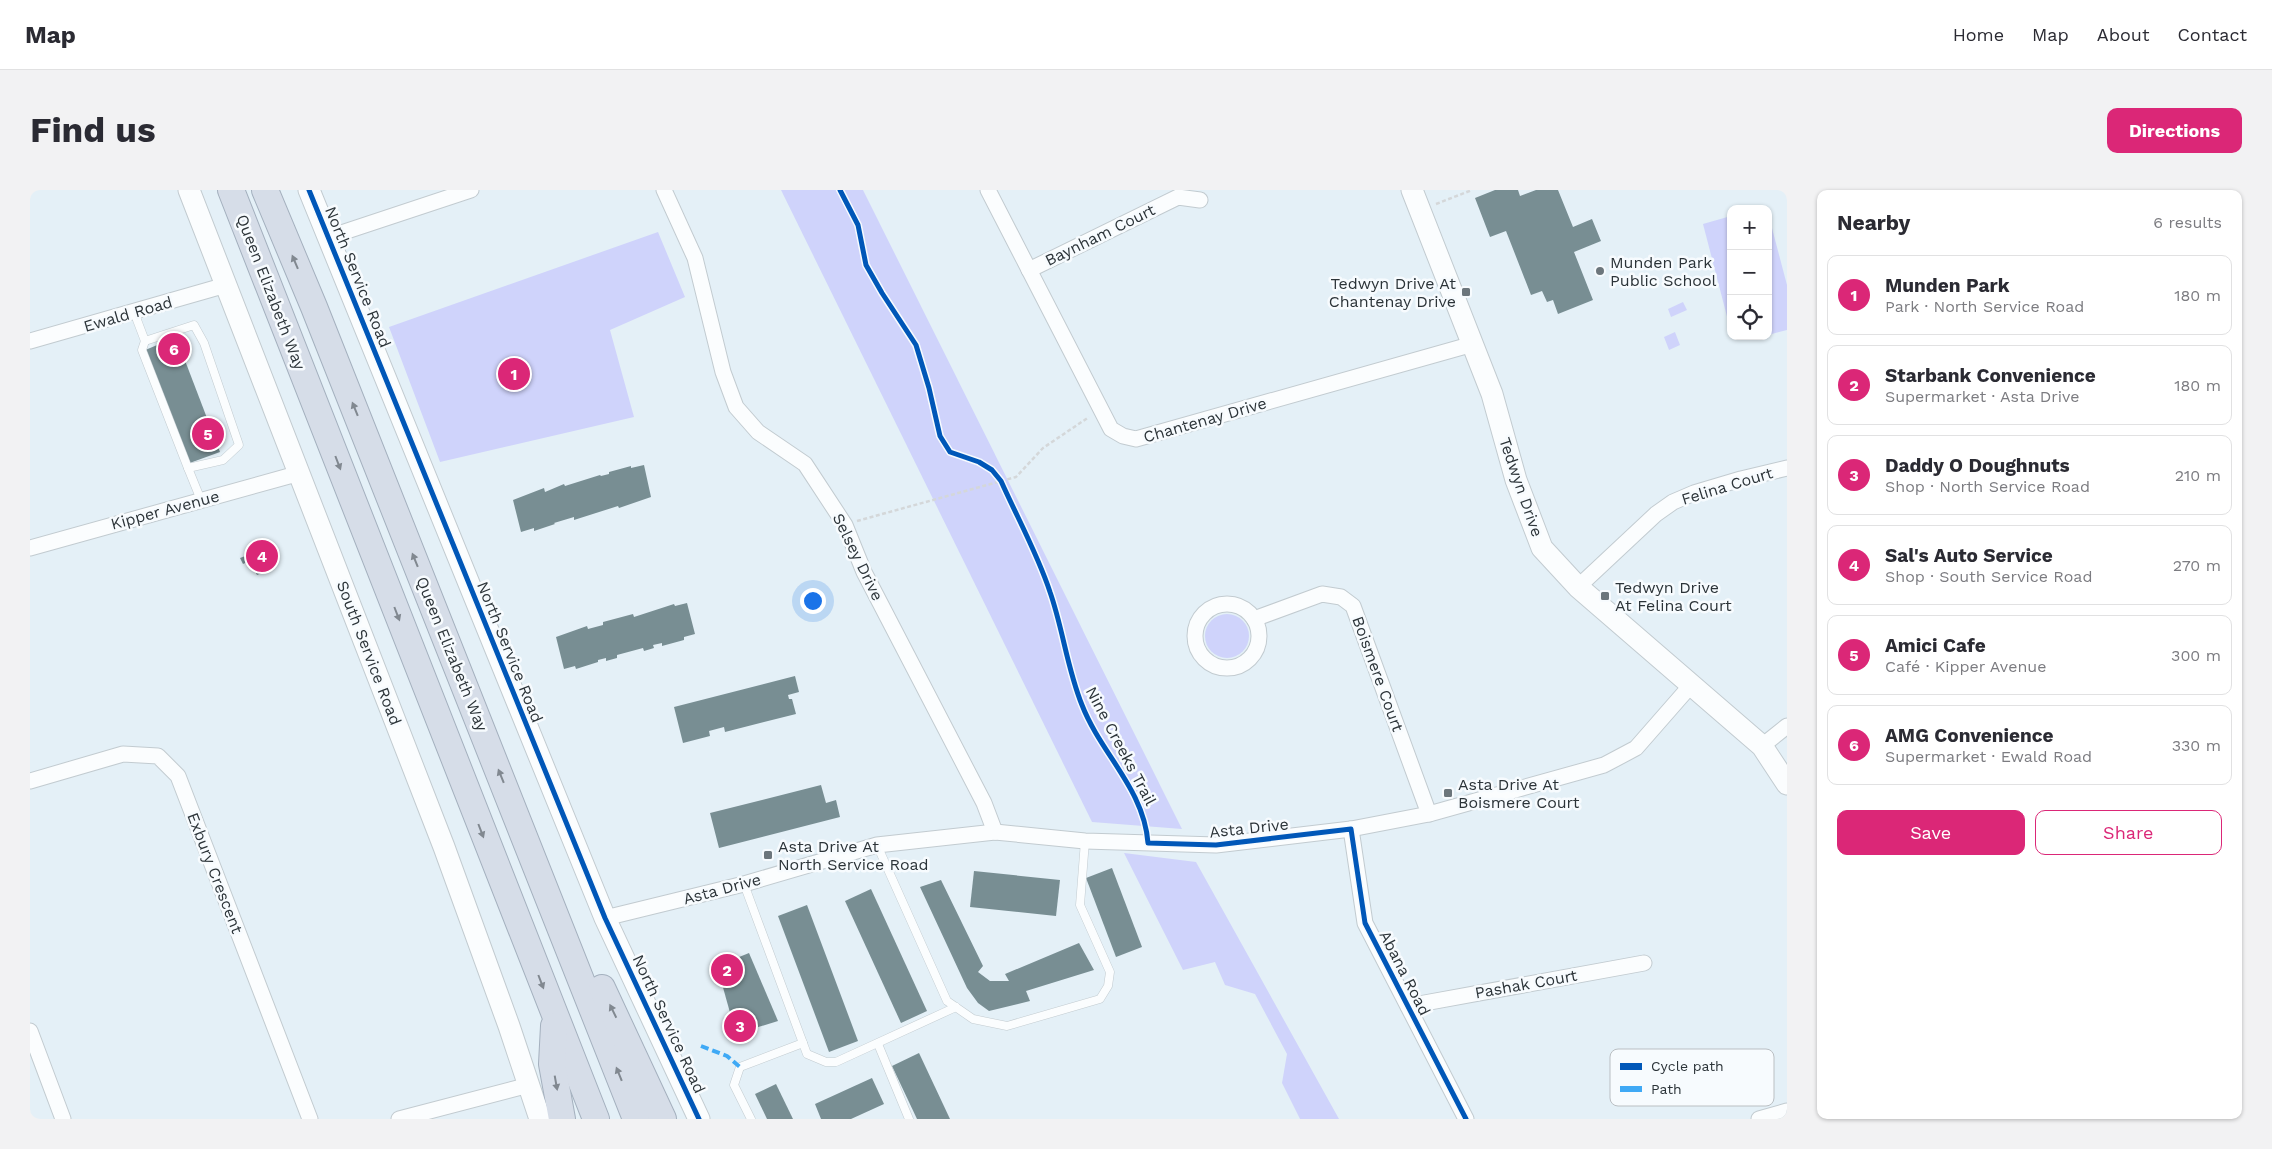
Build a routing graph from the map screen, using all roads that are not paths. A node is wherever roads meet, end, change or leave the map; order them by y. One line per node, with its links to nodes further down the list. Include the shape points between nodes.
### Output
1 (189, 190): 12 (street, South Service Road)
2 (231, 190): 40 (highway, Queen Elizabeth Way, one-way to 40)
3 (266, 190): 29 (highway, Queen Elizabeth Way, one-way to 3)
4 (309, 190): 10 (street, North Service Road)
5 (471, 190): 10 (street)
6 (664, 190): 32 (street, Selsey Drive, via 695,258 723,372 736,407 758,432 805,464 845,525 864,572 984,803)
7 (988, 190): 11 (street, Chantenay Drive)
8 (1412, 190): 16 (street, Tedwyn Drive)
9 (1200, 200): 11 (street, Baynham Court, via 1178,197)
10 (328, 237): 36 (street, North Service Road)
11 (1029, 270): 16 (street, Chantenay Drive, via 1111,429 1136,439)
12 (226, 285): 13 (street, Ewald Road); 19 (street, South Service Road)
13 (134, 312): 14 (street, Ewald Road); 15 (lane)
14 (30, 341)
15 (145, 341): 17 (lane, via 142,350); 17 (lane, via 194,325 204,342 236,435 239,445 223,460)
16 (1473, 344): 22 (street, Tedwyn Drive, via 1492,394 1516,480 1542,548)
17 (188, 468): 20 (lane)
18 (1787, 468): 22 (street, Felina Court, via 1741,478 1673,502)
19 (300, 473): 20 (street, Kipper Avenue); 44 (street, South Service Road, via 444,847)
20 (201, 500): 21 (street, Kipper Avenue)
21 (30, 548)
22 (1578, 587): 24 (street, Tedwyn Drive)
23 (1254, 619): 23 (street, via 1247,610 1231,605 1215,607 1205,613 1195,632 1200,654 1216,666 1226,668 1245,663 1257,648 1258,628); 30 (street, Boismere Court, via 1322,594 1341,597 1353,606)
24 (1692, 684): 26 (street, Tedwyn Drive); 30 (street, Asta Drive, via 1636,748 1604,765)
25 (1787, 726): 26 (street)
26 (1762, 746): 28 (street, Tedwyn Drive)
27 (30, 781): 48 (street, Exbury Crescent, via 124,754 158,756 178,776)
28 (1787, 784)
29 (514, 810): 53 (highway, Queen Elizabeth Way, one-way to 29); 54 (highway, one-way to 29, via 568,915)
30 (1429, 814): 31 (street, Asta Drive)
31 (1352, 829): 33 (street, Asta Drive, via 1216,845); 38 (street, Abana Road, via 1366,923)
32 (995, 832): 33 (street, Asta Drive); 34 (street, Asta Drive)
33 (1084, 841): 39 (lane, via 1080,905 1110,972 1108,986 1100,999 1007,1026 973,1019)
34 (877, 845): 35 (street, Asta Drive); 39 (lane, via 947,1001)
35 (744, 884): 36 (street, Asta Drive); 42 (lane)
36 (605, 918): 55 (street, North Service Road)
37 (1644, 963): 38 (street, Pashak Court)
38 (1408, 1006): 58 (street, Abana Road)
39 (956, 1008): 43 (lane)
40 (554, 1017): 51 (highway, one-way to 51, via 552,1064); 52 (highway, Queen Elizabeth Way)
41 (30, 1031): 47 (street)
42 (803, 1043): 43 (lane, via 807,1054 826,1062 836,1062); 56 (lane, via 740,1067 734,1085)
43 (878, 1044): 57 (lane)
44 (529, 1085): 46 (street); 50 (street, South Service Road)
45 (1787, 1111): 59 (street)
46 (427, 1115): 49 (street)
47 (63, 1119)
48 (310, 1119)
49 (399, 1119)
50 (540, 1119)
51 (562, 1119)
52 (596, 1119)
53 (636, 1119)
54 (663, 1119)
55 (699, 1119)
56 (751, 1119)
57 (909, 1119)
58 (1466, 1119)
59 (1759, 1119)

